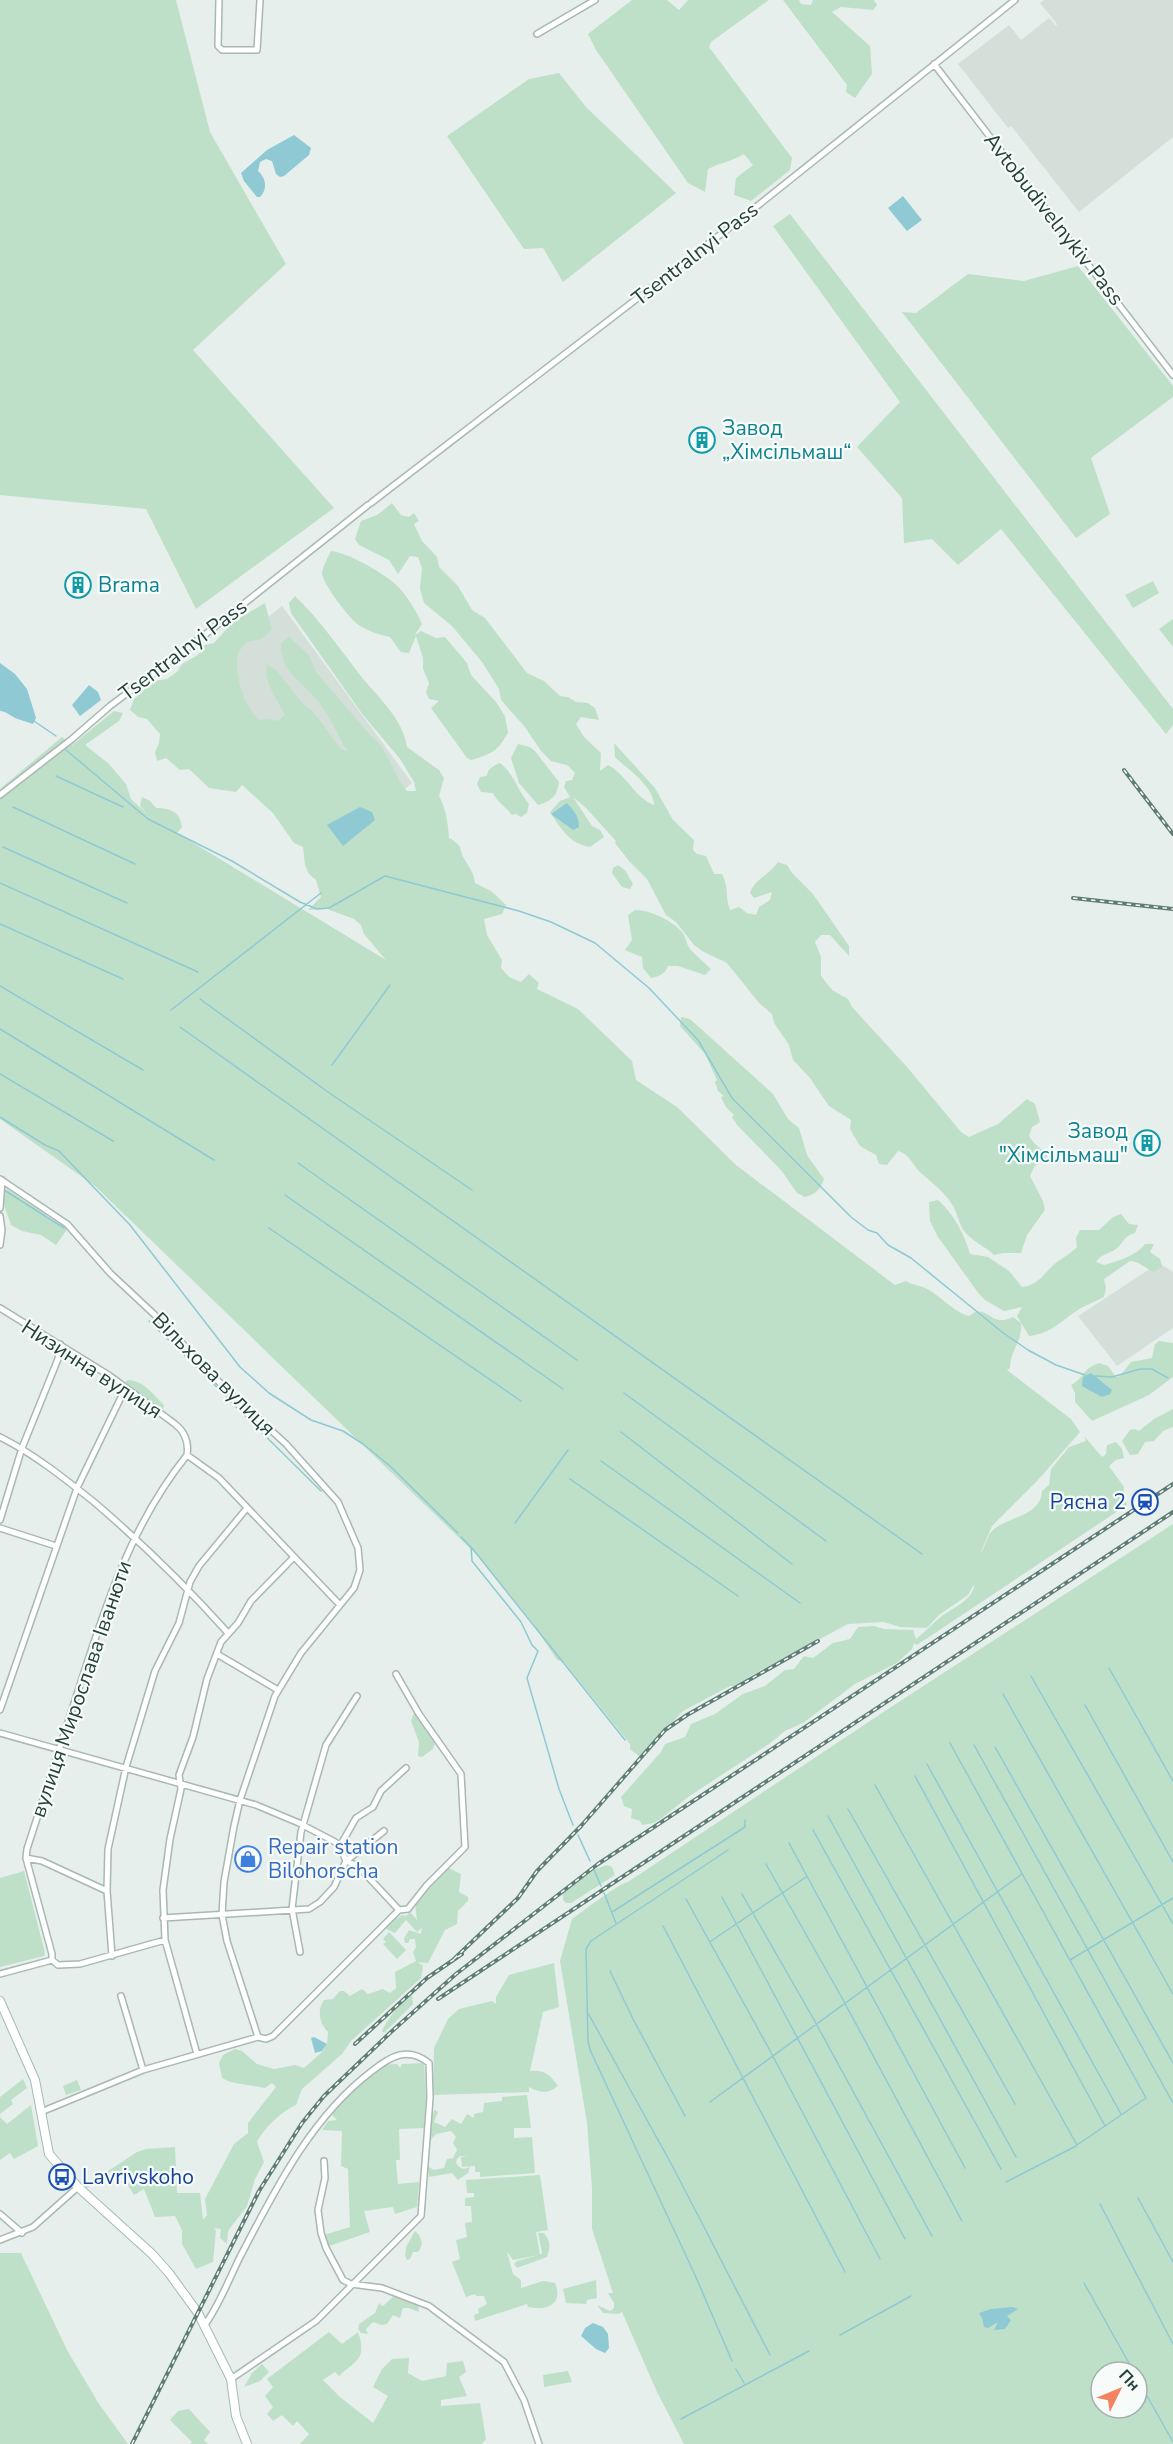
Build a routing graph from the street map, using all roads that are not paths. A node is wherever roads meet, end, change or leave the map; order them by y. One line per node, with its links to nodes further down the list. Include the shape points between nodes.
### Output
1 (219, 0): 2 (street, via 218,46 222,50 257,50)
2 (260, 0)
3 (594, 0): 5 (street)
4 (1015, 0): 6 (street, Tsentralnyi Pass)
5 (537, 34)
6 (934, 64): 7 (street, Avtobudivelnykiv Pass); 8 (street, Tsentralnyi Pass)
7 (1173, 375)
8 (0, 795)
9 (1, 1180): 10 (street); 27 (street, Вільхова вулиця, via 67,1224 110,1273 328,1488 355,1539 359,1558 357,1581)
10 (0, 1208)
11 (0, 1216): 12 (street)
12 (0, 1245)
13 (0, 1308): 14 (street, Низинна вулиця)
14 (60, 1344): 15 (street, Низинна вулиця); 17 (street, via 58,1359)
15 (125, 1389): 18 (street, Низинна вулиця, via 183,1432); 19 (street)
16 (0, 1437): 17 (street)
17 (22, 1448): 19 (street); 21 (street)
18 (187, 1455): 20 (street, via 210,1470); 23 (street, вулиця Мирослава Іванюти)
19 (77, 1488): 23 (street); 24 (street)
20 (247, 1508): 25 (street); 26 (street, via 199,1566)
21 (0, 1520)
22 (0, 1528): 24 (street)
23 (134, 1536): 26 (street); 35 (street, вулиця Мирослава Іванюти, via 110,1593)
24 (56, 1546): 33 (street)
25 (294, 1557): 27 (street); 28 (street, via 251,1601)
26 (188, 1588): 28 (street); 36 (street, via 175,1633 155,1671)
27 (340, 1605): 31 (street, Вільхова вулиця, via 301,1653)
28 (228, 1633): 29 (street)
29 (217, 1654): 31 (street); 38 (street, via 178,1775)
30 (396, 1674): 47 (street, via 461,1774 465,1847 408,1909)
31 (278, 1690): 39 (street, Вільхова вулиця)
32 (357, 1696): 40 (street, via 326,1745)
33 (0, 1710)
34 (0, 1733): 35 (street)
35 (59, 1749): 36 (street); 43 (street, вулиця Мирослава Іванюти)
36 (126, 1767): 38 (street); 45 (street, via 108,1849)
37 (406, 1768): 42 (street, via 381,1791 373,1807 356,1818)
38 (179, 1785): 39 (street); 49 (street, via 164,1890)
39 (240, 1800): 40 (street); 48 (street, Вільхова вулиця, via 224,1882)
40 (303, 1826): 42 (street); 46 (street)
41 (384, 1831): 44 (street)
42 (340, 1846): 44 (street)
43 (26, 1858): 45 (street, via 42,1861); 53 (street, вулиця Мирослава Іванюти)
44 (346, 1861): 46 (street, via 334,1887 320,1902 309,1909); 47 (street, via 358,1866)
45 (106, 1890): 52 (street)
46 (292, 1909): 48 (street); 51 (street)
47 (399, 1910): 57 (street, via 273,2036)
48 (222, 1915): 49 (street); 57 (street, Вільхова вулиця, via 229,1950)
49 (164, 1918): 50 (street)
50 (165, 1940): 52 (street); 58 (street)
51 (300, 1952)
52 (112, 1956): 53 (street, via 58,1965)
53 (52, 1960): 54 (street)
54 (0, 1974)
55 (121, 1996): 59 (street)
56 (0, 2001): 60 (street, via 35,2080)
57 (258, 2037): 58 (street)
58 (197, 2054): 59 (street)
59 (143, 2070): 60 (street)
60 (40, 2112): 62 (street, via 49,2154)
61 (324, 2161): 66 (street, via 325,2178 318,2210 321,2233 343,2280)
62 (78, 2187): 64 (street); 67 (street, via 158,2260)
63 (0, 2214): 64 (street)
64 (22, 2233): 65 (street)
65 (0, 2240)
66 (351, 2284): 67 (street, via 421,2216 430,2098 429,2063 419,2055 401,2055 384,2062 339,2101 274,2191); 68 (street, via 316,2321); 70 (street, via 382,2288 429,2306 504,2362 524,2400)
67 (204, 2326): 68 (street)
68 (231, 2379): 69 (street, via 236,2416)
69 (247, 2444)
70 (539, 2444)

